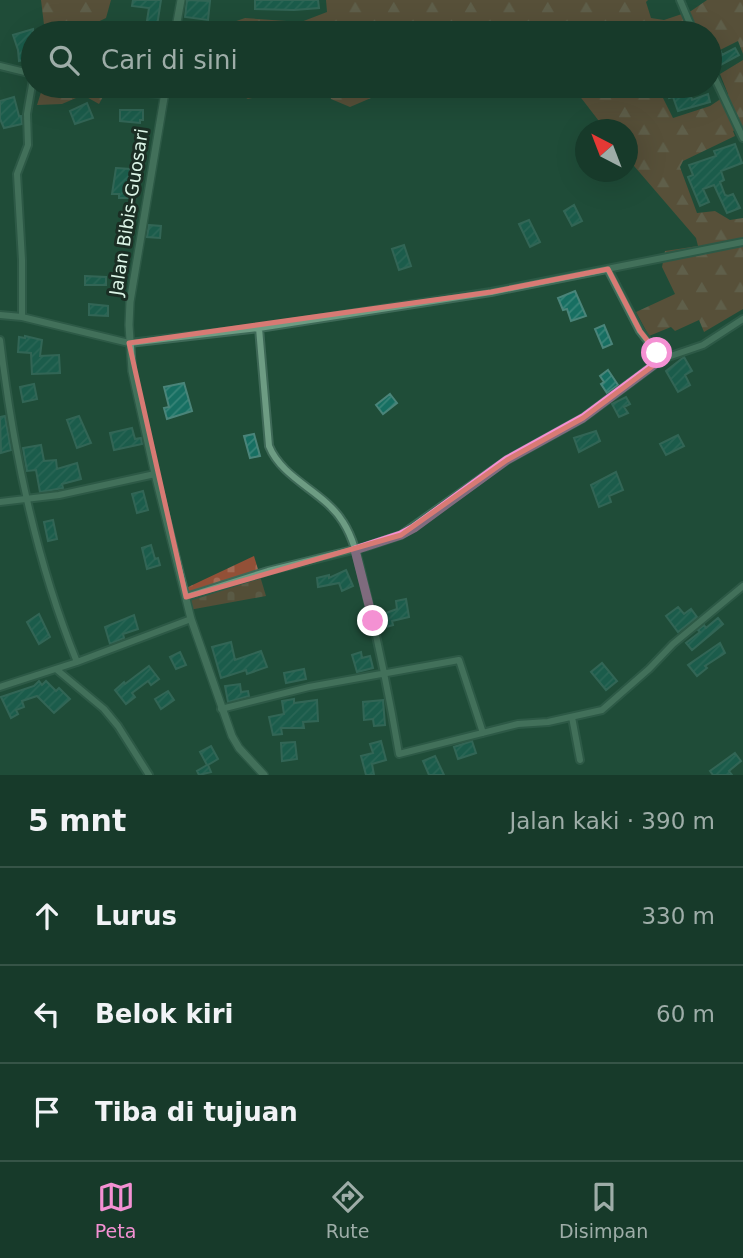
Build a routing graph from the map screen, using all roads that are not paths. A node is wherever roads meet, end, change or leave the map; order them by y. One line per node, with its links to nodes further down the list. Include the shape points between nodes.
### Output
1 (181, 0): 3 (street)
2 (680, 0): 4 (street)
3 (177, 21)
4 (689, 21)
5 (0, 66): 6 (street)
6 (21, 71)
7 (722, 93): 10 (street)
8 (30, 98): 14 (street, via 28,145 17,174)
9 (164, 98): 18 (street, Jalan Bibis-Guosari, via 130,302)
10 (743, 138)
11 (743, 242): 12 (street)
12 (608, 269): 16 (street); 19 (street, via 640,331)
13 (0, 315): 14 (street)
14 (22, 317): 18 (street)
15 (743, 319): 19 (street, via 703,345)
16 (258, 328): 18 (street); 23 (street, via 273,456 335,511)
17 (0, 340): 21 (street)
18 (129, 343): 20 (street, Jalan Bibis-Guosari)
19 (662, 359): 23 (street, via 583,418 507,460 414,528)
20 (155, 474): 21 (street); 25 (street, Jalan Bibis-Guosari)
21 (26, 499): 22 (street); 27 (street, via 50,588)
22 (0, 502)
23 (355, 550): 25 (street); 29 (street)
24 (743, 586): 32 (street, via 602,710)
25 (186, 597): 26 (street, Jalan Bibis-Guosari)
26 (191, 619): 27 (street); 31 (street, Jalan Bibis-Guosari)
27 (77, 662): 28 (street)
28 (56, 669): 30 (street); 35 (street, via 104,709)
29 (385, 673): 31 (street); 33 (street, via 459,660); 33 (street, via 399,754)
30 (0, 687)
31 (221, 709): 36 (street, Jalan Bibis-Guosari, via 239,748)
32 (572, 717): 33 (street); 34 (street)
33 (484, 733)
34 (580, 760)
35 (149, 775)
36 (264, 775)

